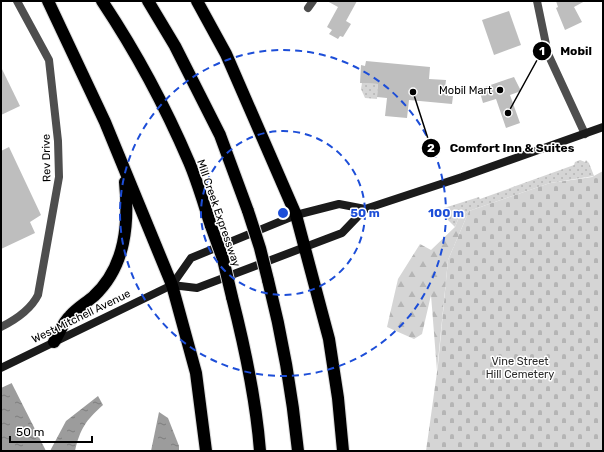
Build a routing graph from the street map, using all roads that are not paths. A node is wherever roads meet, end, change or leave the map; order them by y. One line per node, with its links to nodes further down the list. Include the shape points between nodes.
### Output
1 (17, 1): 14 (street, Rev Drive, via 49,60 60,177 38,295 34,303)
2 (48, 1): 9 (highway, via 105,122)
3 (102, 1): 18 (highway, Mill Creek Expressway, bridge, via 138,59 190,163 223,260 244,344)
4 (148, 1): 19 (highway, bridge, via 175,46 220,135 248,211 284,342)
5 (197, 1): 11 (highway, via 226,54)
6 (537, 1): 8 (street, via 548,54)
7 (603, 127): 8 (main road, West Mitchell Avenue)
8 (585, 134): 10 (main road, West Mitchell Avenue)
9 (124, 170): 13 (highway); 15 (highway, via 128,211 125,239 116,264 107,282 69,317)
10 (365, 209): 11 (main road, West Mitchell Avenue, via 339,204); 12 (main road, West Mitchell Avenue, via 342,233)
11 (296, 215): 12 (highway); 13 (main road, West Mitchell Avenue, via 191,258)
12 (305, 246): 13 (main road, West Mitchell Avenue, via 197,288); 20 (highway, via 329,339)
13 (172, 285): 15 (main road, West Mitchell Avenue); 17 (highway, via 196,373)
14 (1, 327)
15 (54, 342): 16 (main road, West Mitchell Avenue)
16 (1, 368)
17 (206, 451)
18 (260, 451)
19 (298, 451)
20 (343, 451)

